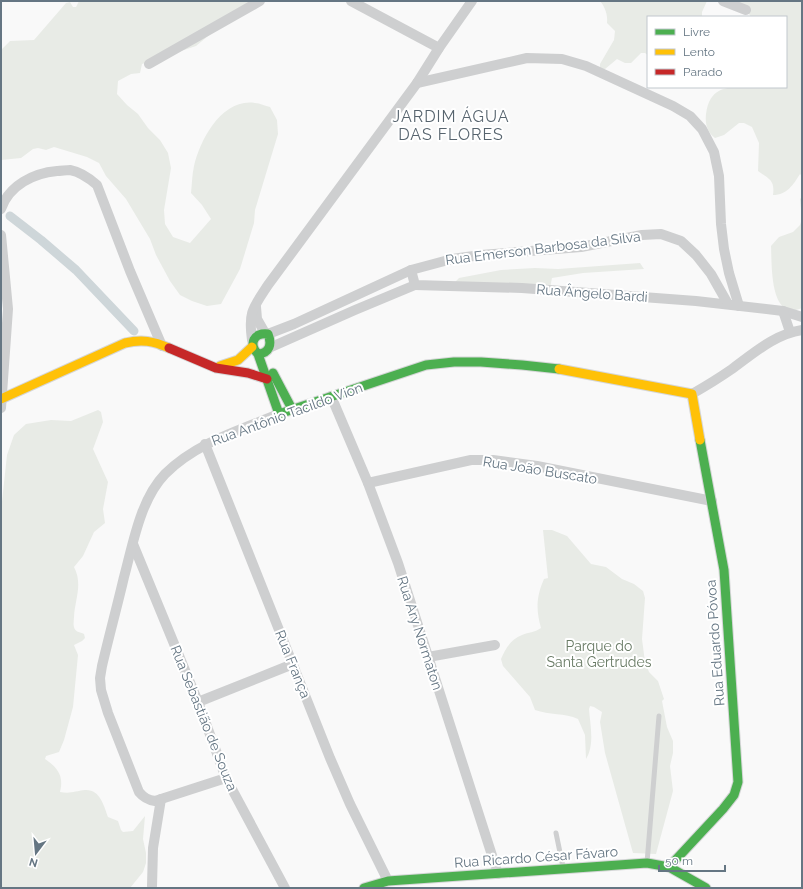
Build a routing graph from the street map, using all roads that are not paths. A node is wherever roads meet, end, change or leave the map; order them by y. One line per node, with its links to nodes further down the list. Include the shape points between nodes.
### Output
1 (260, 1): 7 (street)
2 (351, 1): 6 (street)
3 (472, 1): 6 (street)
4 (723, 1): 5 (street)
5 (746, 10)
6 (439, 48): 8 (street)
7 (149, 64)
8 (417, 83): 13 (street); 15 (street, via 527,58 562,59 586,66 690,116 702,129 714,152 719,176 724,249)
9 (1, 208): 21 (street, via 7,196 22,182 48,172 69,170 85,176 97,185)
10 (1, 235): 28 (street, via 8,309)
11 (411, 270): 12 (street); 14 (street, Rua Emerson Barbosa da Silva, via 452,258 582,247 642,235 661,234 681,241 696,255 711,274); 20 (street, Rua Emerson Barbosa da Silva, via 301,320)
12 (415, 285): 14 (street, Rua Ângelo Bardi, via 522,288); 22 (street)
13 (256, 303): 20 (street, via 257,319); 22 (street, via 250,320)
14 (728, 304): 15 (street, Rua Ângelo Bardi)
15 (739, 306): 16 (street, Rua Ângelo Bardi)
16 (783, 311): 17 (street, Rua Ângelo Bardi); 19 (street)
17 (802, 316)
18 (802, 330): 19 (street)
19 (790, 332): 26 (street, via 764,345 731,370)
20 (266, 333): 22 (street, via 258,335); 22 (street, via 271,341)
21 (162, 346): 23 (street); 28 (street, via 137,340 125,344)
22 (259, 349): 23 (street, via 234,363); 24 (street, via 246,363); 25 (street); 29 (street)
23 (214, 367): 24 (street)
24 (231, 370): 25 (street)
25 (267, 379): 30 (street)
26 (692, 394): 27 (street, Rua Antônio Tacildo Vion, via 566,370 477,361 426,366); 33 (street, Rua Eduardo Póvoa)
27 (331, 396): 29 (street, Rua Antônio Tacildo Vion); 32 (street, Rua Ary Normaton)
28 (1, 402)
29 (292, 409): 30 (street, Rua Antônio Tacildo Vion)
30 (279, 414): 31 (street, Rua Antônio Tacildo Vion)
31 (205, 444): 34 (street, Rua Antônio Tacildo Vion, via 175,465 156,486 145,504); 37 (street, Rua França)
32 (368, 483): 33 (street, Rua João Buscato, via 471,460 492,460 537,466); 36 (street, Rua Ary Normaton, via 398,563)
33 (712, 502): 44 (street, Rua Eduardo Póvoa, via 724,570 738,782 734,794 723,809)
34 (133, 544): 38 (street, Rua Sebastião de Souza); 41 (street, Rua Antônio Tacildo Vion, via 102,666 101,690 139,792 150,801)
35 (495, 645): 36 (street)
36 (428, 657): 46 (street, Rua Ary Normaton)
37 (293, 664): 38 (street); 47 (street, Rua França, via 350,804)
38 (198, 702): 40 (street, Rua Sebastião de Souza)
39 (659, 716): 43 (lane)
40 (226, 778): 41 (street, Rua Antônio Tacildo Vion); 49 (street, Rua Sebastião de Souza)
41 (161, 799): 48 (street, via 153,848)
42 (556, 833): 45 (lane)
43 (647, 863): 44 (street, Rua Ricardo César Fávaro); 45 (street, Rua Ricardo César Fávaro)
44 (670, 867): 51 (street, Rua Ricardo César Fávaro)
45 (564, 869): 46 (street, Rua Ricardo César Fávaro)
46 (498, 874): 47 (street, Rua Ricardo César Fávaro)
47 (388, 881): 50 (street, Rua Ricardo César Fávaro)
48 (152, 886)
49 (285, 888)
50 (364, 888)
51 (706, 888)

